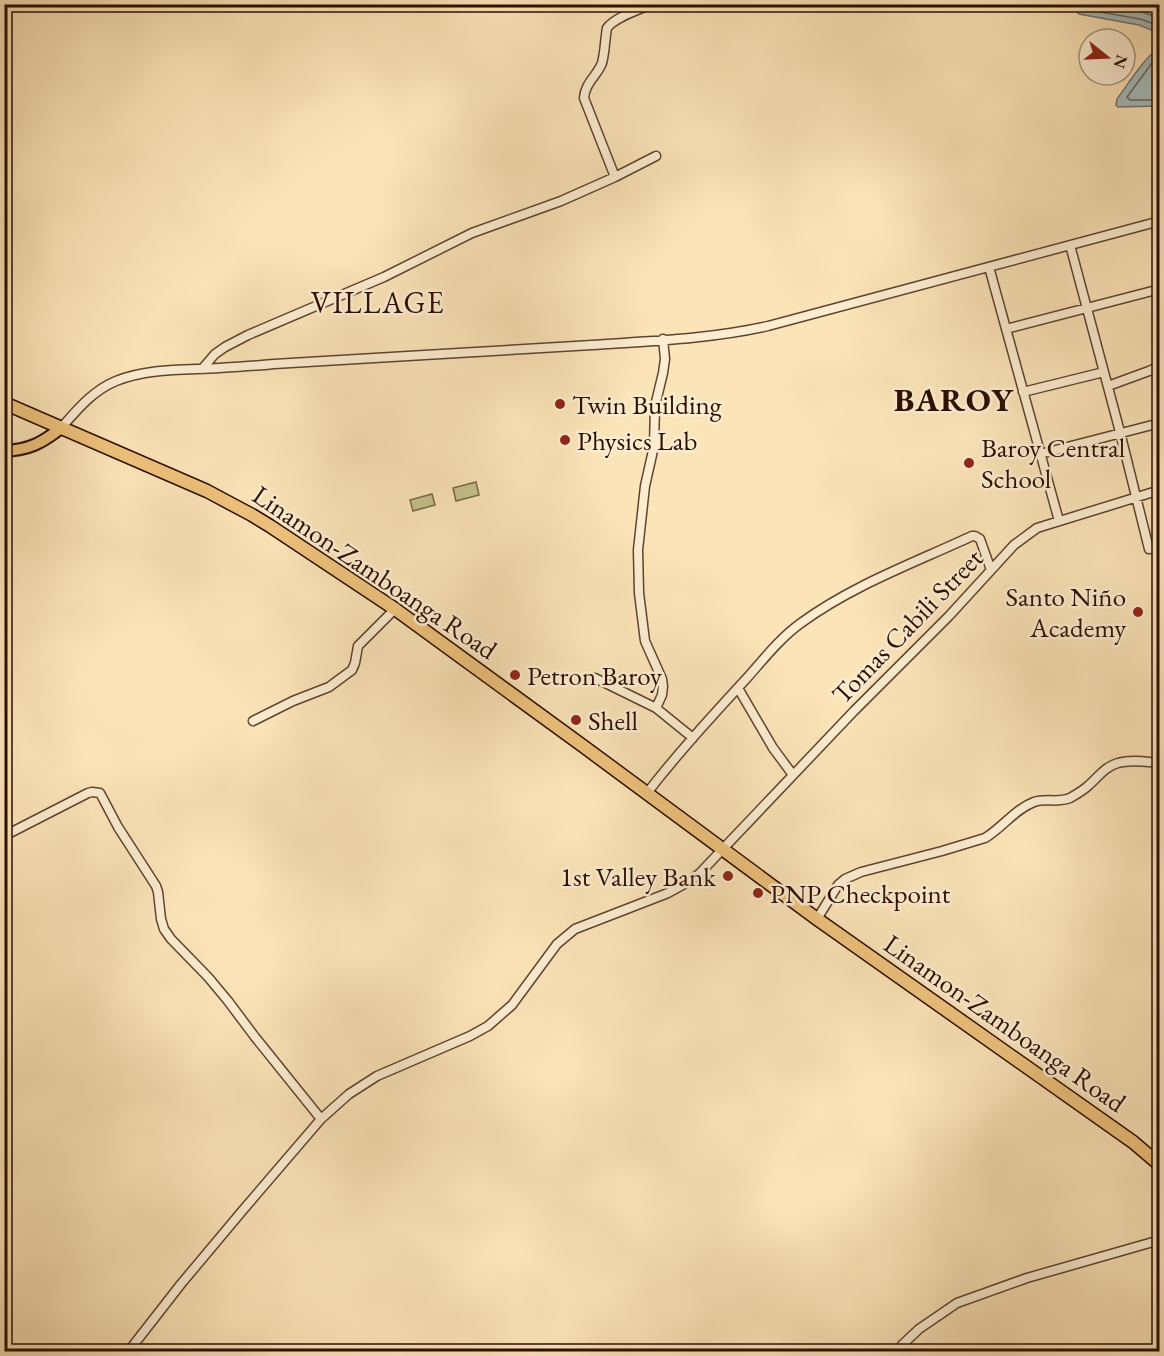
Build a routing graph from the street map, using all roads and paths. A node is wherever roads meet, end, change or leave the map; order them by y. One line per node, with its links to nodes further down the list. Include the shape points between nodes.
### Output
1 (652, 4): 3 (street, via 609,25 601,65 584,93)
2 (656, 156): 3 (street)
3 (615, 177): 12 (street, via 472,233 384,277 248,335 215,354)
4 (1160, 221): 5 (street)
5 (1070, 245): 6 (street); 8 (street)
6 (989, 267): 9 (street); 10 (street, via 741,332)
7 (1160, 289): 8 (street)
8 (1088, 309): 9 (street); 13 (street)
9 (1006, 329): 15 (street)
10 (663, 339): 12 (street); 30 (street, via 665,358 655,406 654,446 638,550 645,641 663,686)
11 (1160, 366): 14 (street)
12 (202, 369): 18 (street, via 117,380 88,399)
13 (1104, 372): 14 (street); 15 (street)
14 (1108, 386): 19 (street)
15 (1023, 392): 21 (street)
16 (4, 404): 18 (highway, Linamon-Zamboanga Road)
17 (1160, 423): 19 (street)
18 (61, 428): 20 (main road, via 32,446); 27 (highway, Linamon-Zamboanga Road, via 207,491 252,515)
19 (1120, 432): 21 (street); 23 (street)
20 (4, 451)
21 (1040, 454): 24 (street)
22 (1160, 490): 23 (street, Tomas Cabili Street)
23 (1136, 496): 24 (street, Tomas Cabili Street); 25 (street, via 1149,549)
24 (1059, 521): 26 (street, Tomas Cabili Street, via 1024,537)
25 (1160, 548)
26 (991, 570): 29 (street, via 980,539 972,536 887,573 800,624); 34 (street, Tomas Cabili Street)
27 (395, 609): 31 (street, via 358,646 352,670 329,687); 35 (highway, Linamon-Zamboanga Road)
28 (595, 678): 30 (street)
29 (738, 688): 32 (street); 34 (street)
30 (656, 708): 32 (street)
31 (253, 721)
32 (693, 738): 35 (street)
33 (1160, 763): 38 (street, via 1119,762 1069,798 1034,802 985,838 845,879)
34 (793, 775): 37 (street, Tomas Cabili Street)
35 (647, 793): 37 (highway, Linamon-Zamboanga Road)
36 (4, 837): 39 (street, via 88,793 100,793 156,885 164,929 228,1001)
37 (723, 850): 38 (highway, Linamon-Zamboanga Road); 39 (street, Tomas Cabili Street, via 700,873 676,889 576,928 557,944 512,1005 488,1026 365,1082)
38 (817, 919): 40 (highway, Linamon-Zamboanga Road)
39 (321, 1119): 42 (street, Tomas Cabili Street)
40 (1160, 1165)
41 (1160, 1240): 43 (street, via 957,1302 919,1329)
42 (128, 1352)
43 (898, 1352)

